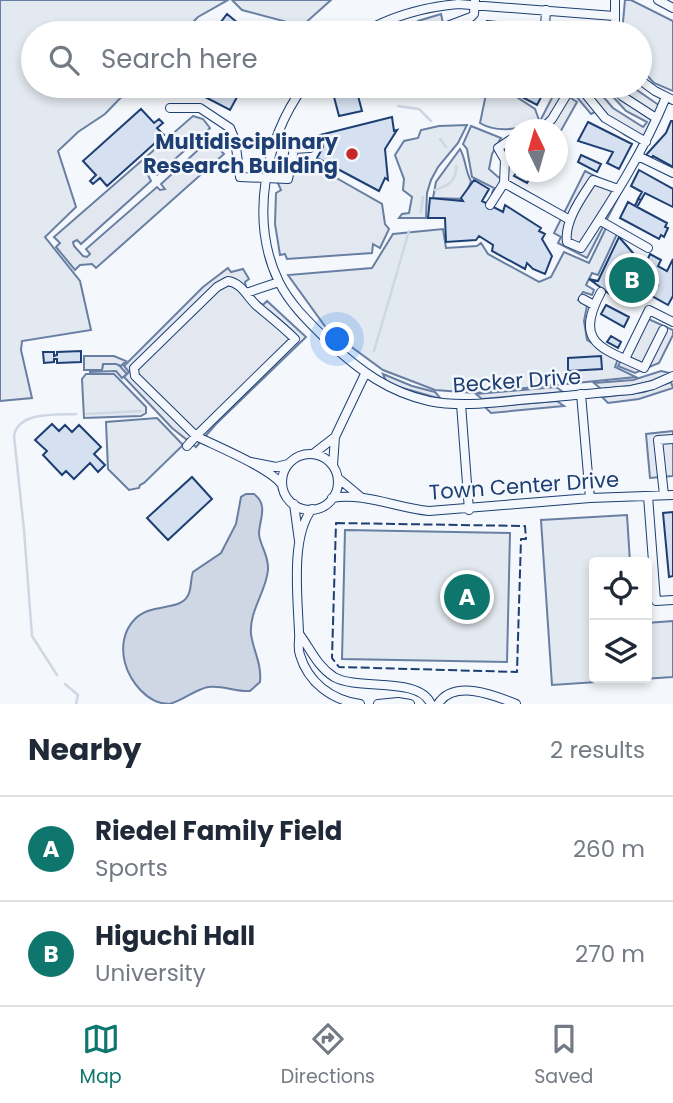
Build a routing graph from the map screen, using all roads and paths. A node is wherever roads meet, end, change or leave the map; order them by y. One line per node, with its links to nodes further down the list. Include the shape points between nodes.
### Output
1 (615, 0): 6 (street)
2 (658, 0): 4 (street)
3 (475, 2): 5 (street); 7 (street, via 418,10); 8 (street, via 474,14)
4 (673, 8)
5 (546, 10): 6 (street); 9 (street)
6 (614, 16): 10 (street)
7 (384, 21)
8 (460, 21)
9 (545, 21)
10 (614, 21)
11 (652, 87): 16 (street)
12 (297, 98): 27 (street, Becker Drive, via 272,150)
13 (565, 98): 19 (street)
14 (588, 98): 20 (street, via 604,118)
15 (625, 98): 18 (street)
16 (669, 98): 18 (street)
17 (170, 108): 27 (street, via 200,108 225,123 233,134 240,177)
18 (656, 118): 20 (street)
19 (552, 119)
20 (646, 142): 23 (street)
21 (505, 143): 24 (street, via 498,148)
22 (310, 148): 27 (street, via 294,149 288,179)
23 (638, 156): 26 (street); 29 (street)
24 (505, 160)
25 (505, 160): 28 (street)
26 (673, 173)
27 (267, 178): 34 (street, Becker Drive, via 265,240)
28 (504, 183): 30 (street); 31 (street)
29 (618, 190): 31 (street, via 593,180); 32 (street)
30 (490, 205)
31 (570, 220): 32 (street, via 567,242 581,248)
32 (599, 220): 33 (street)
33 (648, 248)
34 (278, 279): 35 (street); 42 (street, Becker Drive, via 298,310)
35 (250, 292): 46 (street, via 256,305 295,339); 46 (street, via 234,282 221,283 134,368 135,376)
36 (601, 292): 38 (street)
37 (583, 299): 38 (street)
38 (594, 305): 41 (street, via 588,327 592,338)
39 (673, 322): 41 (street, via 649,310)
40 (663, 330): 41 (street, via 644,368)
41 (625, 359)
42 (365, 374): 45 (street, Becker Drive, via 405,394); 47 (street)
43 (673, 376): 44 (street, Becker Drive, via 642,388)
44 (581, 394): 45 (street, Becker Drive); 59 (street)
45 (461, 404): 63 (street)
46 (196, 436): 49 (street); 51 (street)
47 (335, 437): 50 (street); 53 (street)
48 (673, 439): 56 (street, via 658,440)
49 (187, 446)
50 (312, 454): 52 (street); 53 (street)
51 (251, 462): 52 (street, via 276,467); 55 (street, via 276,476)
52 (289, 464): 55 (street)
53 (333, 466): 54 (street)
54 (338, 478): 58 (street, Town Center Drive); 60 (street)
55 (282, 485): 61 (street)
56 (668, 495): 57 (street, Town Center Drive)
57 (648, 496): 59 (street, Town Center Drive); 65 (street, via 656,601)
58 (362, 498): 60 (street, Town Center Drive); 63 (street, Town Center Drive, via 409,509)
59 (590, 498): 63 (street, Town Center Drive)
60 (332, 499): 62 (street)
61 (294, 504): 62 (street); 64 (street)
62 (312, 509): 64 (street)
63 (469, 510)
64 (299, 544): 66 (street)
65 (673, 600)
66 (300, 635): 67 (street, via 300,656 313,680 340,699); 70 (street, via 316,662 334,677 354,684 403,687 422,694)
67 (359, 704)
68 (378, 704): 69 (street)
69 (410, 704)
70 (431, 704)
71 (438, 704): 72 (street, via 449,694 469,691)
72 (516, 704)

